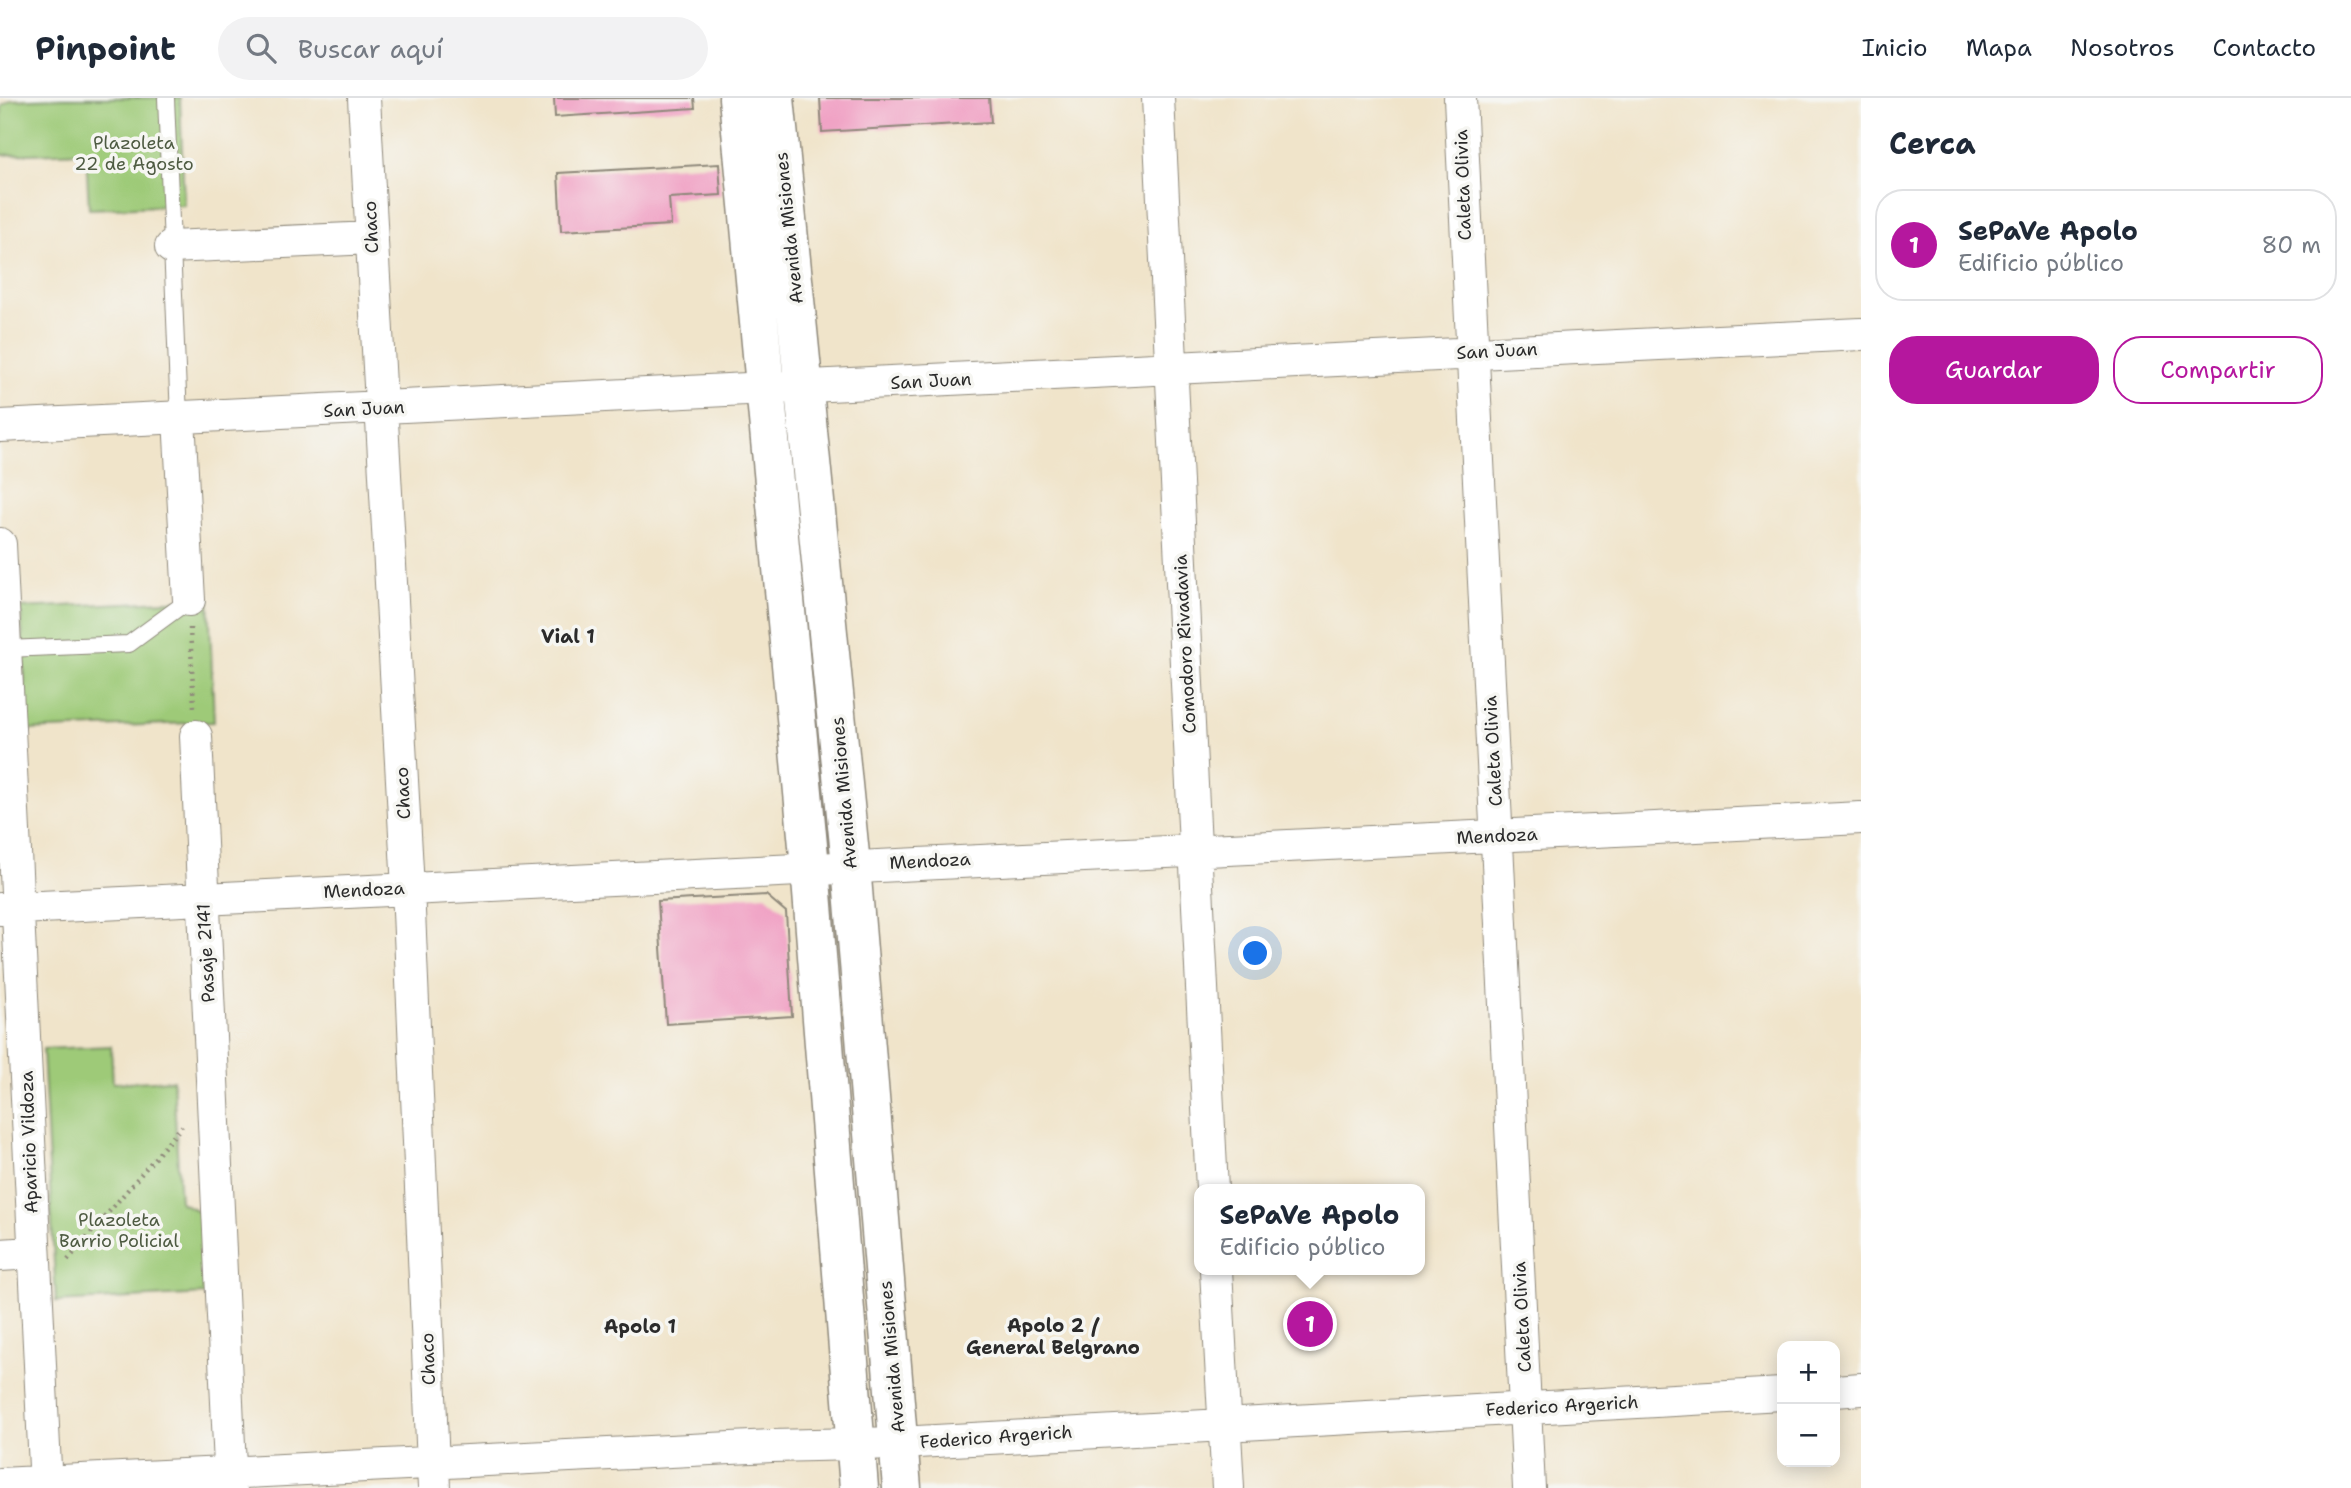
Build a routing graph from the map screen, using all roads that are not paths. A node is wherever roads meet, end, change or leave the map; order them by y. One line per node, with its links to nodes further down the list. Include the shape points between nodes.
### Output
1 (166, 98): 8 (lane)
2 (364, 98): 7 (street, Chaco)
3 (738, 98): 13 (main road)
4 (775, 98): 12 (main road, Avenida Misiones)
5 (1158, 98): 11 (street, Comodoro Rivadavia)
6 (1460, 98): 10 (street, Caleta Olivia)
7 (372, 238): 8 (street); 14 (street, Chaco)
8 (172, 247): 15 (lane)
9 (1861, 334): 10 (street, San Juan)
10 (1471, 353): 11 (street, San Juan); 23 (street, Caleta Olivia)
11 (1172, 368): 12 (street, San Juan); 24 (street, Comodoro Rivadavia)
12 (805, 387): 13 (street, San Juan); 25 (main road, Avenida Misiones)
13 (765, 390): 14 (street, San Juan); 26 (main road)
14 (381, 408): 15 (street, San Juan); 27 (street, Chaco)
15 (179, 418): 16 (street, San Juan); 18 (street)
16 (0, 426)
17 (0, 544): 19 (street, Aparicio Vildoza)
18 (189, 600): 19 (lane, via 129,644)
19 (6, 649): 20 (street, Aparicio Vildoza)
20 (4, 695): 29 (street, Aparicio Vildoza)
21 (195, 736): 28 (street, Pasaje 2141)
22 (1861, 818): 23 (street, Mendoza)
23 (1498, 836): 24 (street, Mendoza); 37 (street, Caleta Olivia)
24 (1195, 850): 25 (street, Mendoza); 30 (street, Comodoro Rivadavia)
25 (851, 865): 26 (street, Mendoza); 40 (main road, Avenida Misiones)
26 (810, 867): 27 (street, Mendoza); 39 (main road)
27 (408, 888): 28 (street, Mendoza); 41 (street, Chaco)
28 (204, 898): 29 (street, Mendoza); 42 (street, Pasaje 2141)
29 (10, 909): 31 (street, Aparicio Vildoza)
30 (1212, 1184)
31 (33, 1253): 32 (street); 44 (street, Aparicio Vildoza)
32 (0, 1255)
33 (1216, 1275): 38 (street)
34 (1861, 1390): 35 (street)
35 (1840, 1391)
36 (1777, 1394): 37 (street, Federico Argerich)
37 (1526, 1408): 38 (street, Federico Argerich); 48 (street, Caleta Olivia)
38 (1224, 1423): 40 (street, Federico Argerich); 47 (street)
39 (855, 1442): 40 (street, Federico Argerich); 41 (street, Federico Argerich); 45 (main road)
40 (899, 1443): 46 (main road, Avenida Misiones)
41 (433, 1475): 42 (street, Federico Argerich)
42 (230, 1480): 44 (street, Federico Argerich)
43 (0, 1485): 44 (street, Federico Argerich)
44 (46, 1485)
45 (859, 1488)
46 (902, 1488)
47 (1228, 1488)
48 (1529, 1488)

